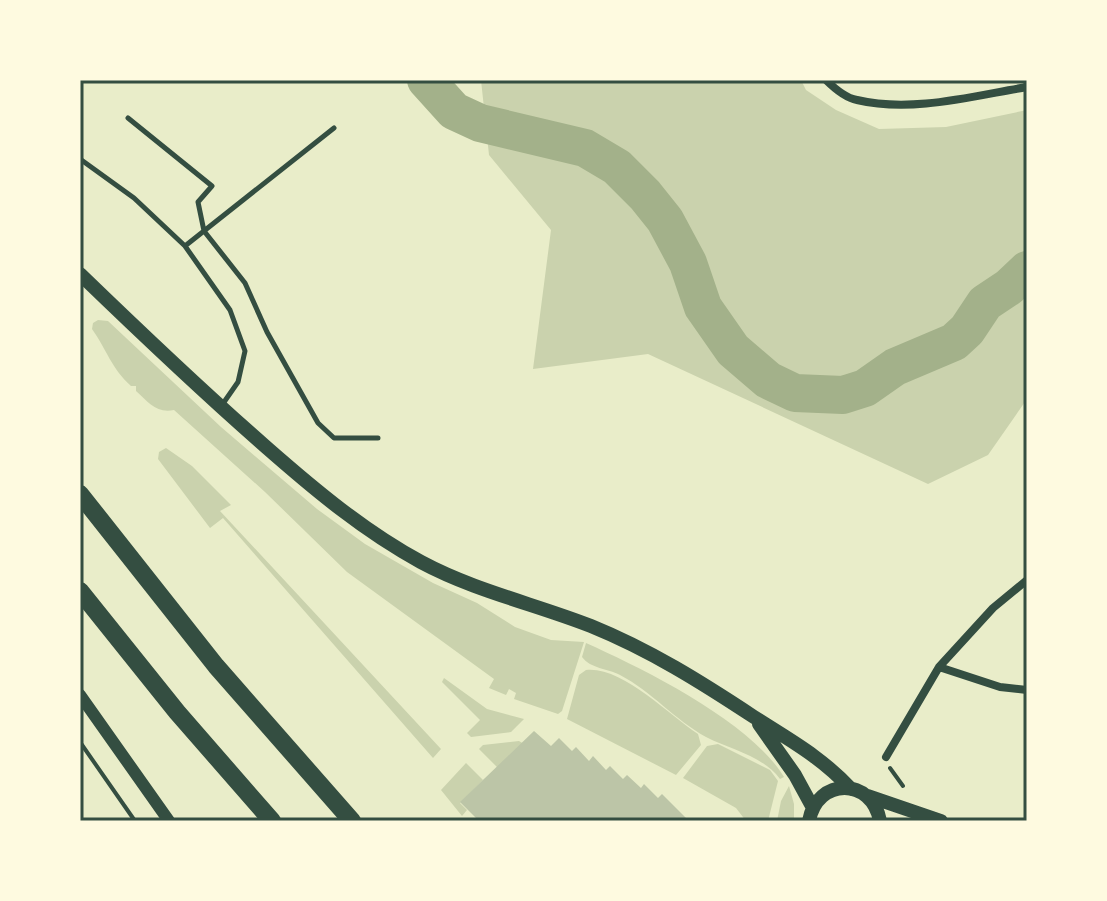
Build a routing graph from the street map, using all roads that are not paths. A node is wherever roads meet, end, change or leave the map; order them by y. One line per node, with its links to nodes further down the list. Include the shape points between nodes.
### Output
1 (826, 80): 2 (street, via 856,100 899,103)
2 (1027, 87)
3 (128, 118): 6 (lane, via 212,186 198,202)
4 (334, 128): 6 (lane)
5 (80, 159): 7 (lane, via 134,198)
6 (204, 231): 7 (lane); 10 (lane, via 245,283 318,423 334,438)
7 (185, 246): 9 (lane, via 230,310 245,351 238,382)
8 (80, 274): 9 (main road)
9 (220, 407): 17 (main road, via 329,502 421,562 624,640 698,679)
10 (378, 438)
11 (80, 494): 24 (highway, via 216,666)
12 (1027, 580): 14 (street)
13 (80, 591): 23 (highway)
14 (939, 667): 15 (street); 18 (street)
15 (1027, 690)
16 (80, 695): 22 (street)
17 (754, 717): 19 (main road, via 800,744); 21 (main road, via 795,775)
18 (886, 757)
19 (851, 789): 20 (main road); 21 (main road, via 825,794)
20 (867, 796): 25 (main road); 26 (main road)
21 (811, 814)
22 (169, 821)
23 (272, 821)
24 (352, 821)
25 (880, 821)
26 (941, 821)

